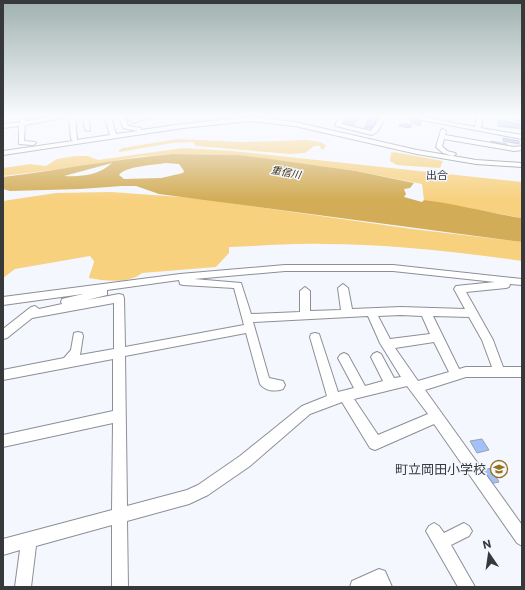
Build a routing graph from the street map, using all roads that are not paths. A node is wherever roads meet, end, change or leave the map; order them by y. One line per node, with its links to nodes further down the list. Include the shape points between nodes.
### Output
1 (484, 144): 12 (street)
2 (40, 145): 11 (street)
3 (56, 145): 11 (street)
4 (383, 145): 15 (street)
5 (396, 145): 13 (street)
6 (439, 145): 13 (street, via 440,149)
7 (463, 145): 10 (street)
8 (486, 145): 9 (street, via 504,151)
9 (522, 148)
10 (463, 149)
11 (3, 152)
12 (482, 152)
13 (460, 157): 14 (street)
14 (494, 161): 15 (street); 16 (street)
15 (476, 162): 16 (street)
16 (522, 164)
17 (168, 279): 18 (street, via 318,266 393,268); 19 (street); 29 (street, via 238,284)
18 (522, 283): 27 (street, via 459,289)
19 (127, 284): 22 (street); 26 (street, via 35,310)
20 (343, 288): 24 (street)
21 (305, 291): 28 (street)
22 (3, 301)
23 (371, 312): 24 (street); 25 (street, via 401,310); 34 (street, via 375,325)
24 (347, 313): 28 (street)
25 (426, 313): 27 (street); 33 (street)
26 (31, 314): 30 (street); 35 (street, via 119,298)
27 (473, 314): 40 (street)
28 (305, 315): 29 (street)
29 (248, 323): 35 (street); 45 (street, via 264,380 267,384)
30 (3, 335)
31 (78, 336): 38 (street, via 76,352)
32 (315, 336): 47 (street)
33 (437, 337): 34 (street); 42 (street)
34 (388, 344): 44 (street)
35 (118, 353): 38 (street); 48 (street)
36 (377, 357): 43 (street)
37 (344, 358): 46 (street)
38 (69, 362): 41 (street)
39 (522, 372): 40 (street)
40 (500, 373): 42 (street, via 466,372)
41 (3, 374)
42 (456, 375): 44 (street)
43 (391, 384): 44 (street); 46 (street)
44 (412, 384): 49 (street)
45 (279, 385)
46 (362, 391): 47 (street)
47 (340, 398): 49 (street, via 374,443); 51 (street, via 306,410 245,461 203,490 189,497)
48 (119, 416): 50 (street); 51 (street)
49 (436, 417): 53 (street)
50 (3, 441)
51 (119, 517): 54 (street); 57 (street)
52 (464, 531): 60 (street, via 438,536)
53 (522, 538)
54 (29, 540): 55 (street); 56 (street)
55 (3, 546)
56 (23, 587)
57 (120, 587)
58 (358, 587): 59 (street, via 379,577)
59 (384, 587)
60 (467, 587)

